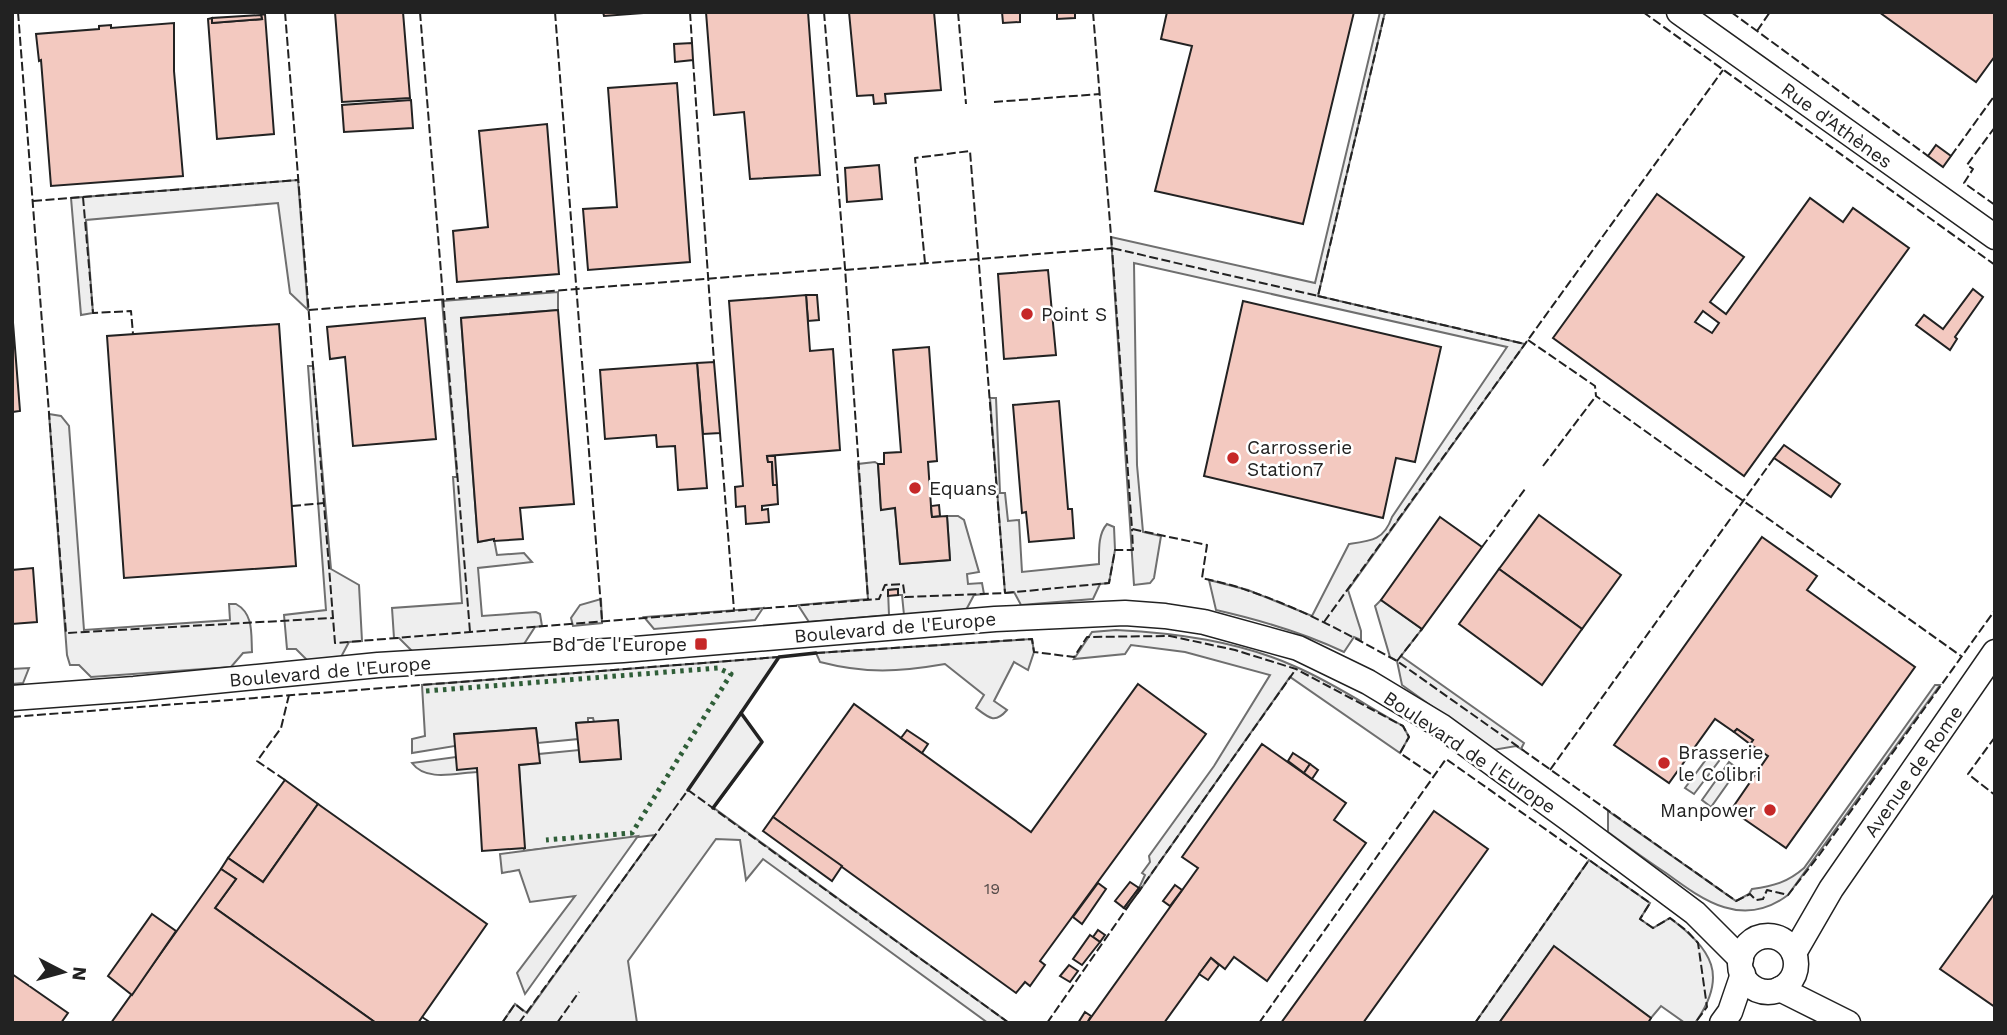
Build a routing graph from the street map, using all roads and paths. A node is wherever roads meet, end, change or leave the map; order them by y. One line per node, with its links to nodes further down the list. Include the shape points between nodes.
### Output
1 (1679, 12): 2 (street, Rue d'Athènes)
2 (1995, 237)
3 (1995, 652): 5 (street, Avenue de Rome)
4 (12, 698): 6 (street, Boulevard de l'Europe, via 378,665 995,619 1125,613 1165,616 1205,622 1298,648 1368,682 1441,726)
5 (1831, 889): 7 (street, Avenue de Rome); 8 (street, Avenue de Rome)
6 (1695, 913): 7 (street, Boulevard de l'Europe); 9 (street, Boulevard de l'Europe)
7 (1764, 938): 8 (street, via 1785,942); 9 (street, via 1749,944)
8 (1795, 960): 10 (street, via 1794,975); 12 (street)
9 (1742, 967): 10 (street, via 1752,986); 11 (street)
10 (1773, 990): 11 (street); 12 (street)
11 (1726, 1017)
12 (1848, 1022)

